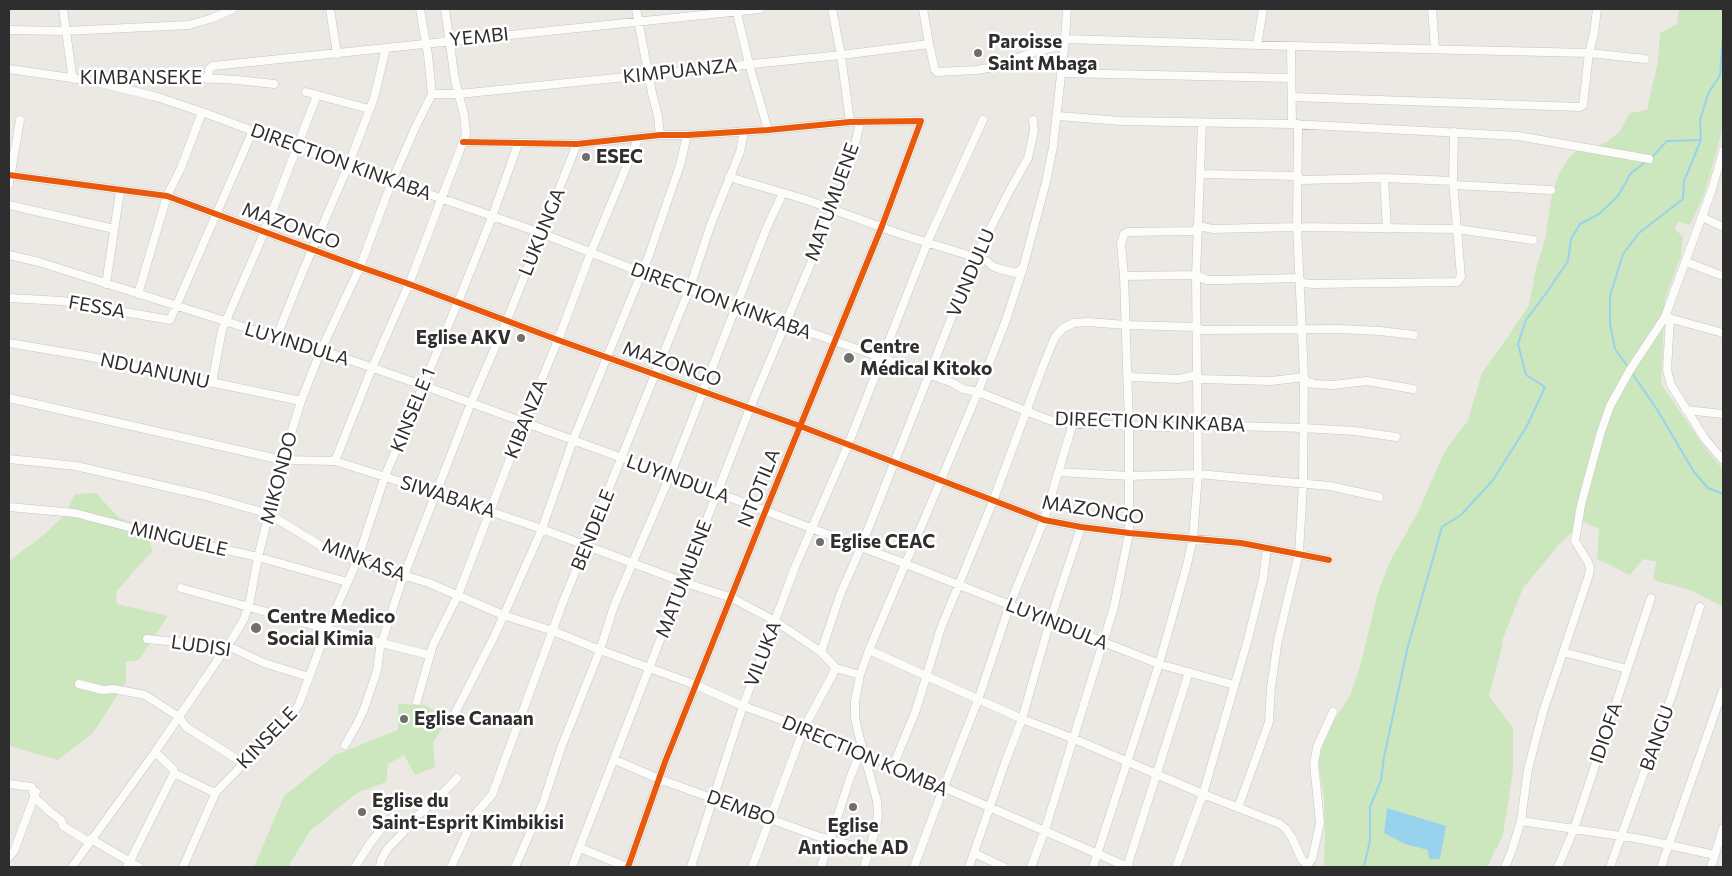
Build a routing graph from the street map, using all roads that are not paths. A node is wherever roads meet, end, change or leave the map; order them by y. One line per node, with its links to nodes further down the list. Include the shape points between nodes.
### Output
1 (63, 9): 17 (street)
2 (232, 9): 17 (street, via 189,25)
3 (330, 9): 27 (street)
4 (420, 9): 20 (street)
5 (445, 9): 19 (street)
6 (636, 9): 15 (street)
7 (760, 9): 14 (street, YEMBI)
8 (832, 9): 28 (street)
9 (923, 9): 21 (street)
10 (1067, 9): 18 (street)
11 (1263, 9): 22 (street)
12 (1432, 9): 25 (street)
13 (1597, 9): 26 (street)
14 (737, 10): 15 (street, YEMBI); 30 (street)
15 (638, 21): 19 (street, YEMBI); 32 (street)
16 (9, 30): 17 (street)
17 (65, 31): 34 (street)
18 (1065, 39): 21 (street, via 1054,47 994,67 941,72 935,70); 22 (street); 33 (street)
19 (449, 40): 20 (street, YEMBI); 41 (street)
20 (426, 44): 24 (street, YEMBI); 40 (street)
21 (929, 44): 28 (street, KIMPUANZA)
22 (1257, 45): 23 (street)
23 (1291, 46): 25 (street); 36 (street)
24 (386, 48): 27 (street, YEMBI); 44 (street)
25 (1435, 49): 26 (street)
26 (1589, 53): 29 (street); 43 (street, via 1584,105 1580,107)
27 (337, 54): 35 (street, YEMBI, via 213,66 209,69)
28 (842, 55): 30 (street, KIMPUANZA); 50 (street)
29 (1644, 59)
30 (749, 64): 32 (street, KIMPUANZA); 55 (street)
31 (9, 69): 34 (street, KIMBANSEKE)
32 (648, 74): 41 (street, KIMPUANZA); 60 (street)
33 (1061, 74): 36 (street); 46 (street)
34 (75, 78): 37 (street, KIMBANSEKE)
35 (208, 78): 37 (street, KIMBANSEKE, via 167,76); 38 (street, KIMBANSEKE)
36 (1291, 78): 43 (street)
37 (92, 81): 45 (street, DIRECTION KINKABA)
38 (274, 84)
39 (306, 92): 42 (street)
40 (432, 94): 41 (street, KIMPUANZA); 76 (street, MIKONDO)
41 (459, 94): 63 (street, via 466,134)
42 (317, 96): 44 (street); 66 (street)
43 (1292, 97): 53 (street)
44 (369, 109): 69 (street)
45 (202, 112): 54 (street, DIRECTION KINKABA); 82 (street)
46 (1056, 119): 52 (street, via 1058,116); 106 (street, via 1046,182)
47 (20, 120): 59 (street)
48 (983, 120): 99 (street, VILUKA)
49 (1034, 120): 103 (street, VUNDULU, via 1028,158)
50 (850, 122): 51 (street); 55 (street)
51 (860, 123): 85 (street, MATUMUENE, via 850,166); 89 (street, NTOTILA, via 921,121)
52 (1202, 123): 53 (street); 71 (street)
53 (1295, 124): 57 (street); 73 (street)
54 (253, 130): 66 (street, DIRECTION KINKABA); 86 (street)
55 (768, 130): 56 (street)
56 (744, 131): 61 (street); 74 (street, BENDELE, via 740,152)
57 (1454, 132): 68 (street, via 1518,136); 77 (street)
58 (9, 134): 59 (street)
59 (17, 135): 72 (street)
60 (660, 135): 61 (street); 62 (street)
61 (687, 135): 107 (street, via 680,166)
62 (638, 139): 65 (street); 101 (street, KIBANZA)
63 (463, 142): 64 (street); 83 (street)
64 (518, 144): 65 (street); 87 (street, KINSELE 1)
65 (577, 144): 97 (street, LUKUNGA)
66 (298, 146): 69 (street, DIRECTION KINKABA); 96 (street)
67 (1723, 150): 70 (street)
68 (1649, 159)
69 (348, 166): 76 (street, DIRECTION KINKABA); 100 (street)
70 (1721, 167): 88 (street)
71 (1201, 174): 73 (street); 90 (street)
72 (10, 175): 78 (street); 79 (street, MAZONGO)
73 (1298, 176): 75 (street, via 1302,180); 91 (street)
74 (729, 177): 81 (street); 114 (street, BENDELE)
75 (1384, 178): 77 (street); 93 (street)
76 (392, 181): 83 (street, DIRECTION KINKABA); 105 (street, MIKONDO)
77 (1454, 183): 80 (street); 95 (street)
78 (9, 184)
79 (120, 190): 82 (street, MAZONGO); 94 (street)
80 (1551, 190)
81 (783, 193): 85 (street); 119 (street)
82 (167, 196): 86 (street, MAZONGO); 115 (street)
83 (442, 198): 87 (street, DIRECTION KINKABA); 113 (street)
84 (9, 205): 94 (street)
85 (833, 209): 89 (street); 123 (street, MATUMUENE)
86 (217, 216): 96 (street, MAZONGO); 118 (street)
87 (492, 217): 97 (street, DIRECTION KINKABA); 117 (street, KINSELE 1)
88 (1702, 217): 92 (street); 104 (street)
89 (882, 226): 99 (street); 131 (street, NTOTILA)
90 (1198, 226): 91 (street, via 1212,229); 108 (street); 109 (street, via 1195,231 1124,234 1121,244)
91 (1297, 227): 93 (street); 111 (street)
92 (1723, 227)
93 (1387, 229): 95 (street)
94 (114, 230): 112 (street)
95 (1456, 230): 98 (street); 111 (street, via 1462,277 1457,282 1313,284 1302,283)
96 (264, 233): 100 (street, MAZONGO); 122 (street)
97 (541, 233): 101 (street, DIRECTION KINKABA); 121 (street, LUKUNGA)
98 (1533, 240)
99 (927, 243): 103 (street); 135 (street, VILUKA)
100 (312, 250): 105 (street, MAZONGO); 129 (street)
101 (591, 252): 107 (street, DIRECTION KINKABA); 130 (street, KIBANZA)
102 (9, 255): 112 (street, LUYINDULA)
103 (975, 258): 106 (street, via 1016,273); 139 (street, VUNDULU)
104 (1686, 262): 110 (street); 120 (street)
105 (360, 268): 113 (street, MAZONGO); 133 (street, MIKONDO)
106 (1023, 268): 146 (street)
107 (643, 273): 114 (street, DIRECTION KINKABA); 134 (street)
108 (1196, 275): 109 (street); 111 (street, via 1207,280); 125 (street)
109 (1124, 276): 124 (street)
110 (1723, 276)
111 (1299, 278): 126 (street)
112 (106, 284): 115 (street, LUYINDULA)
113 (409, 284): 117 (street, MAZONGO); 136 (street)
114 (689, 290): 119 (street, DIRECTION KINKABA); 138 (street, BENDELE)
115 (138, 294): 118 (street, LUYINDULA)
116 (9, 298): 118 (street, FESSA, via 62,301 168,320)
117 (458, 302): 121 (street, MAZONGO); 143 (street, KINSELE 1)
118 (175, 306): 122 (street, LUYINDULA)
119 (737, 306): 123 (street, DIRECTION KINKABA); 145 (street)
120 (1667, 317): 127 (street); 151 (street, via 1667,370 1671,385); 222 (street, via 1630,370 1610,406 1600,435 1580,505 1575,541 1588,562 1589,575)
121 (507, 320): 130 (street, MAZONGO); 149 (street, LUKUNGA)
122 (225, 322): 129 (street, LUYINDULA); 142 (street)
123 (785, 324): 131 (street, DIRECTION KINKABA); 150 (street, MATUMUENE)
124 (1126, 325): 125 (street); 137 (street); 152 (street, via 1088,322 1063,328 1055,338)
125 (1197, 327): 126 (street, via 1201,330); 140 (street)
126 (1302, 329): 128 (street); 141 (street)
127 (1723, 334)
128 (1414, 335)
129 (276, 338): 133 (street, LUYINDULA)
130 (558, 340): 134 (street, MAZONGO); 154 (street, KIBANZA)
131 (834, 342): 135 (street, DIRECTION KINKABA); 157 (street, NTOTILA)
132 (9, 343): 142 (street, NDUANUNU)
133 (321, 350): 136 (street, LUYINDULA); 148 (street, MIKONDO)
134 (607, 358): 138 (street, MAZONGO); 161 (street)
135 (882, 358): 139 (street, DIRECTION KINKABA); 162 (street, VILUKA)
136 (372, 368): 143 (street, LUYINDULA); 167 (street)
137 (1127, 372): 140 (street, via 1132,378 1179,379); 158 (street)
138 (654, 374): 145 (street, MAZONGO); 164 (street, BENDELE)
139 (930, 375): 146 (street, DIRECTION KINKABA); 168 (street, VUNDULU)
140 (1197, 375): 141 (street, via 1201,379 1212,380 1271,381); 156 (street)
141 (1304, 377): 144 (street, via 1307,382 1315,384 1367,382); 159 (street)
142 (212, 383): 148 (street, NDUANUNU)
143 (422, 385): 149 (street, LUYINDULA); 171 (street, KINSELE 1)
144 (1413, 389)
145 (704, 391): 150 (street, MAZONGO); 172 (street)
146 (978, 392): 152 (street, DIRECTION KINKABA); 174 (street)
147 (9, 398): 165 (street, SIWABAKA)
148 (302, 401): 165 (street, MIKONDO)
149 (471, 403): 154 (street, LUYINDULA); 176 (street, LUKUNGA)
150 (750, 408): 157 (street, MAZONGO); 177 (street, MATUMUENE)
151 (1686, 410): 153 (street); 166 (street)
152 (1026, 412): 155 (street, DIRECTION KINKABA, via 1049,420); 179 (street)
153 (1723, 414)
154 (524, 422): 161 (street, LUYINDULA); 181 (street, KIBANZA)
155 (1073, 423): 158 (street, DIRECTION KINKABA); 169 (street)
156 (1198, 425): 158 (street, DIRECTION KINKABA); 159 (street, DIRECTION KINKABA); 170 (street)
157 (800, 426): 162 (street, MAZONGO); 182 (street, NTOTILA)
158 (1129, 426): 173 (street)
159 (1302, 428): 160 (street, DIRECTION KINKABA, via 1355,431); 175 (street)
160 (1396, 438)
161 (574, 440): 164 (street, LUYINDULA); 186 (street)
162 (848, 445): 168 (street, MAZONGO); 187 (street, VILUKA)
163 (9, 459): 183 (street, MINKASA, via 76,466)
164 (621, 459): 172 (street, LUYINDULA); 190 (street, BENDELE)
165 (282, 460): 167 (street, SIWABAKA); 183 (street, MIKONDO)
166 (1723, 460)
167 (335, 461): 171 (street, SIWABAKA)
168 (894, 462): 174 (street, MAZONGO); 191 (street, VUNDULU)
169 (1058, 472): 173 (street); 184 (street)
170 (1198, 474): 173 (street); 175 (street); 189 (street)
171 (385, 476): 176 (street, SIWABAKA); 196 (street, KINSELE 1)
172 (670, 476): 177 (street, LUYINDULA); 197 (street)
173 (1130, 476): 188 (street)
174 (942, 481): 179 (street, MAZONGO); 198 (street)
175 (1303, 484): 178 (street, via 1330,486); 193 (street)
176 (436, 493): 181 (street, SIWABAKA); 199 (street, LUKUNGA)
177 (718, 493): 182 (street, LUYINDULA); 201 (street, MATUMUENE)
178 (1379, 497)
179 (993, 501): 184 (street, MAZONGO); 202 (street)
180 (9, 507): 194 (street, MINGUELE, via 75,513)
181 (491, 511): 186 (street, SIWABAKA); 204 (street, KIBANZA)
182 (765, 512): 187 (street, LUYINDULA); 205 (street, NTOTILA)
183 (269, 514): 194 (street, MIKONDO); 196 (street, MINKASA, via 326,549)
184 (1044, 520): 185 (street, MAZONGO); 207 (street)
185 (1081, 528): 188 (street, MAZONGO); 212 (street)
186 (542, 529): 190 (street, SIWABAKA); 210 (street)
187 (813, 529): 191 (street, LUYINDULA); 211 (street, VILUKA)
188 (1129, 533): 189 (street, MAZONGO); 217 (street)
189 (1193, 538): 192 (street, MAZONGO); 224 (street)
190 (587, 546): 197 (street, SIWABAKA); 214 (street, BENDELE)
191 (861, 548): 198 (street, LUYINDULA); 221 (street, VUNDULU, via 840,595)
192 (1267, 548): 193 (street, MAZONGO); 234 (street, via 1263,579)
193 (1299, 553): 195 (street, MAZONGO); 263 (street, via 1278,640 1269,722)
194 (258, 557): 200 (street, MINGUELE); 209 (street, MIKONDO)
195 (1329, 560)
196 (357, 562): 199 (street, MINKASA); 200 (street, KINSELE 1)
197 (633, 564): 201 (street, SIWABAKA); 219 (street, via 614,606)
198 (906, 564): 202 (street, LUYINDULA); 220 (street)
199 (404, 576): 204 (street, MINKASA); 216 (street, LUKUNGA)
200 (347, 582): 213 (street, KINSELE 1)
201 (683, 582): 205 (street, SIWABAKA); 225 (street, MATUMUENE)
202 (959, 585): 207 (street, LUYINDULA); 230 (street)
203 (181, 588): 209 (street)
204 (458, 595): 210 (street, MINKASA); 223 (street, KIBANZA)
205 (732, 598): 211 (street, SIWABAKA); 233 (street, NTOTILA)
206 (1651, 598): 227 (street, IDIOFA)
207 (1010, 604): 212 (street, LUYINDULA); 237 (street)
208 (1700, 606): 270 (street, BANGU)
209 (248, 607): 213 (street); 218 (street, MIKONDO)
210 (503, 615): 214 (street, MINKASA); 241 (street)
211 (775, 621): 221 (street, SIWABAKA); 238 (street, VILUKA)
212 (1050, 621): 217 (street, LUYINDULA); 242 (street)
213 (327, 629): 216 (street); 231 (street, KINSELE 1)
214 (553, 631): 219 (street, MINKASA); 286 (street, BENDELE, via 492,794 476,813)
215 (147, 639): 218 (street, LUDISI)
216 (382, 643): 223 (street); 245 (street, LUKUNGA, via 377,671 364,709)
217 (1103, 643): 224 (street, LUYINDULA); 244 (street)
218 (228, 646): 231 (street, LUDISI, via 264,663); 240 (street, MIKONDO)
219 (600, 650): 225 (street, DIRECTION KOMBA); 287 (street)
220 (869, 650): 229 (street); 230 (street)
221 (821, 652): 226 (street, SIWABAKA)
222 (1563, 652): 227 (street); 266 (street, via 1528,769)
223 (429, 655): 236 (street, KIBANZA)
224 (1159, 664): 228 (street, LUYINDULA); 249 (street)
225 (649, 668): 233 (street, DIRECTION KOMBA); 248 (street, MATUMUENE)
226 (836, 668): 229 (street); 243 (street)
227 (1628, 669): 268 (street, IDIOFA)
228 (1189, 672): 234 (street, LUYINDULA); 253 (street)
229 (860, 675): 246 (street, via 855,701)
230 (927, 675): 237 (street); 251 (street)
231 (309, 677): 250 (street, KINSELE, via 294,712)
232 (79, 684): 240 (street, via 145,695)
233 (696, 685): 238 (street, DIRECTION KOMBA); 255 (street, NTOTILA)
234 (1234, 685): 260 (street)
235 (1723, 690): 273 (street)
236 (417, 700)
237 (978, 700): 242 (street); 257 (street)
238 (743, 706): 243 (street, DIRECTION KOMBA); 261 (street, VILUKA)
239 (1333, 712): 263 (street, via 1316,747 1314,764 1320,823 1310,862 1304,863 1292,838 1280,824)
240 (179, 717): 247 (street, MIKONDO); 250 (street, via 186,727)
241 (453, 717)
242 (1022, 719): 244 (street); 262 (street)
243 (804, 728): 246 (street, DIRECTION KOMBA); 265 (street)
244 (1072, 738): 249 (street); 269 (street)
245 (345, 745)
246 (863, 751): 251 (street, DIRECTION KOMBA); 271 (street, via 850,778); 275 (street, via 878,815)
247 (155, 752): 252 (street); 272 (street, MIKONDO)
248 (615, 760): 255 (street, DEMBO); 274 (street, MATUMUENE)
249 (1127, 761): 253 (street); 277 (street)
250 (243, 763): 258 (street, KINSELE)
251 (893, 766): 257 (street, DIRECTION KOMBA)
252 (174, 773): 258 (street); 280 (street)
253 (1156, 774): 260 (street); 299 (street)
254 (457, 778): 285 (street, via 410,822 388,848)
255 (659, 779): 261 (street, DEMBO); 289 (street, NTOTILA)
256 (9, 784): 259 (street, via 32,787)
257 (942, 788): 262 (street, DIRECTION KOMBA); 294 (street)
258 (215, 793): 283 (street, KINSELE)
259 (35, 794): 272 (street, via 64,826); 279 (street)
260 (1203, 794): 263 (street); 300 (street)
261 (713, 798): 265 (street, DEMBO); 290 (street, VILUKA)
262 (990, 807): 269 (street, DIRECTION KOMBA); 276 (street)
263 (1238, 808)
264 (394, 816): 284 (street, via 369,844)
265 (770, 818): 271 (street, DEMBO); 291 (street)
266 (1521, 821): 268 (street); 301 (street)
267 (1723, 828): 278 (street)
268 (1574, 829): 270 (street); 302 (street, IDIOFA)
269 (1045, 830): 277 (street, DIRECTION KOMBA); 297 (street)
270 (1621, 836): 273 (street); 303 (street, BANGU)
271 (830, 839): 275 (street, DEMBO); 292 (street)
272 (90, 840): 280 (street); 281 (street, MIKONDO)
273 (1669, 844): 278 (street); 304 (street)
274 (580, 848): 288 (street, MATUMUENE); 289 (street)
275 (869, 850): 293 (street)
276 (974, 853): 295 (street); 296 (street)
277 (1097, 855): 298 (street); 299 (street, DIRECTION KOMBA)
278 (1715, 855): 305 (street)
279 (9, 857)
280 (128, 865): 282 (street)
281 (72, 867)
282 (139, 867)
283 (183, 867)
284 (355, 867)
285 (380, 867)
286 (451, 867)
287 (515, 867)
288 (572, 867)
289 (627, 867)
290 (691, 867)
291 (752, 867)
292 (821, 867)
293 (864, 867)
294 (914, 867)
295 (969, 867)
296 (1004, 867)
297 (1031, 867)
298 (1093, 867)
299 (1127, 867)
300 (1176, 867)
301 (1505, 867)
302 (1558, 867)
303 (1610, 867)
304 (1661, 867)
305 (1711, 867)

